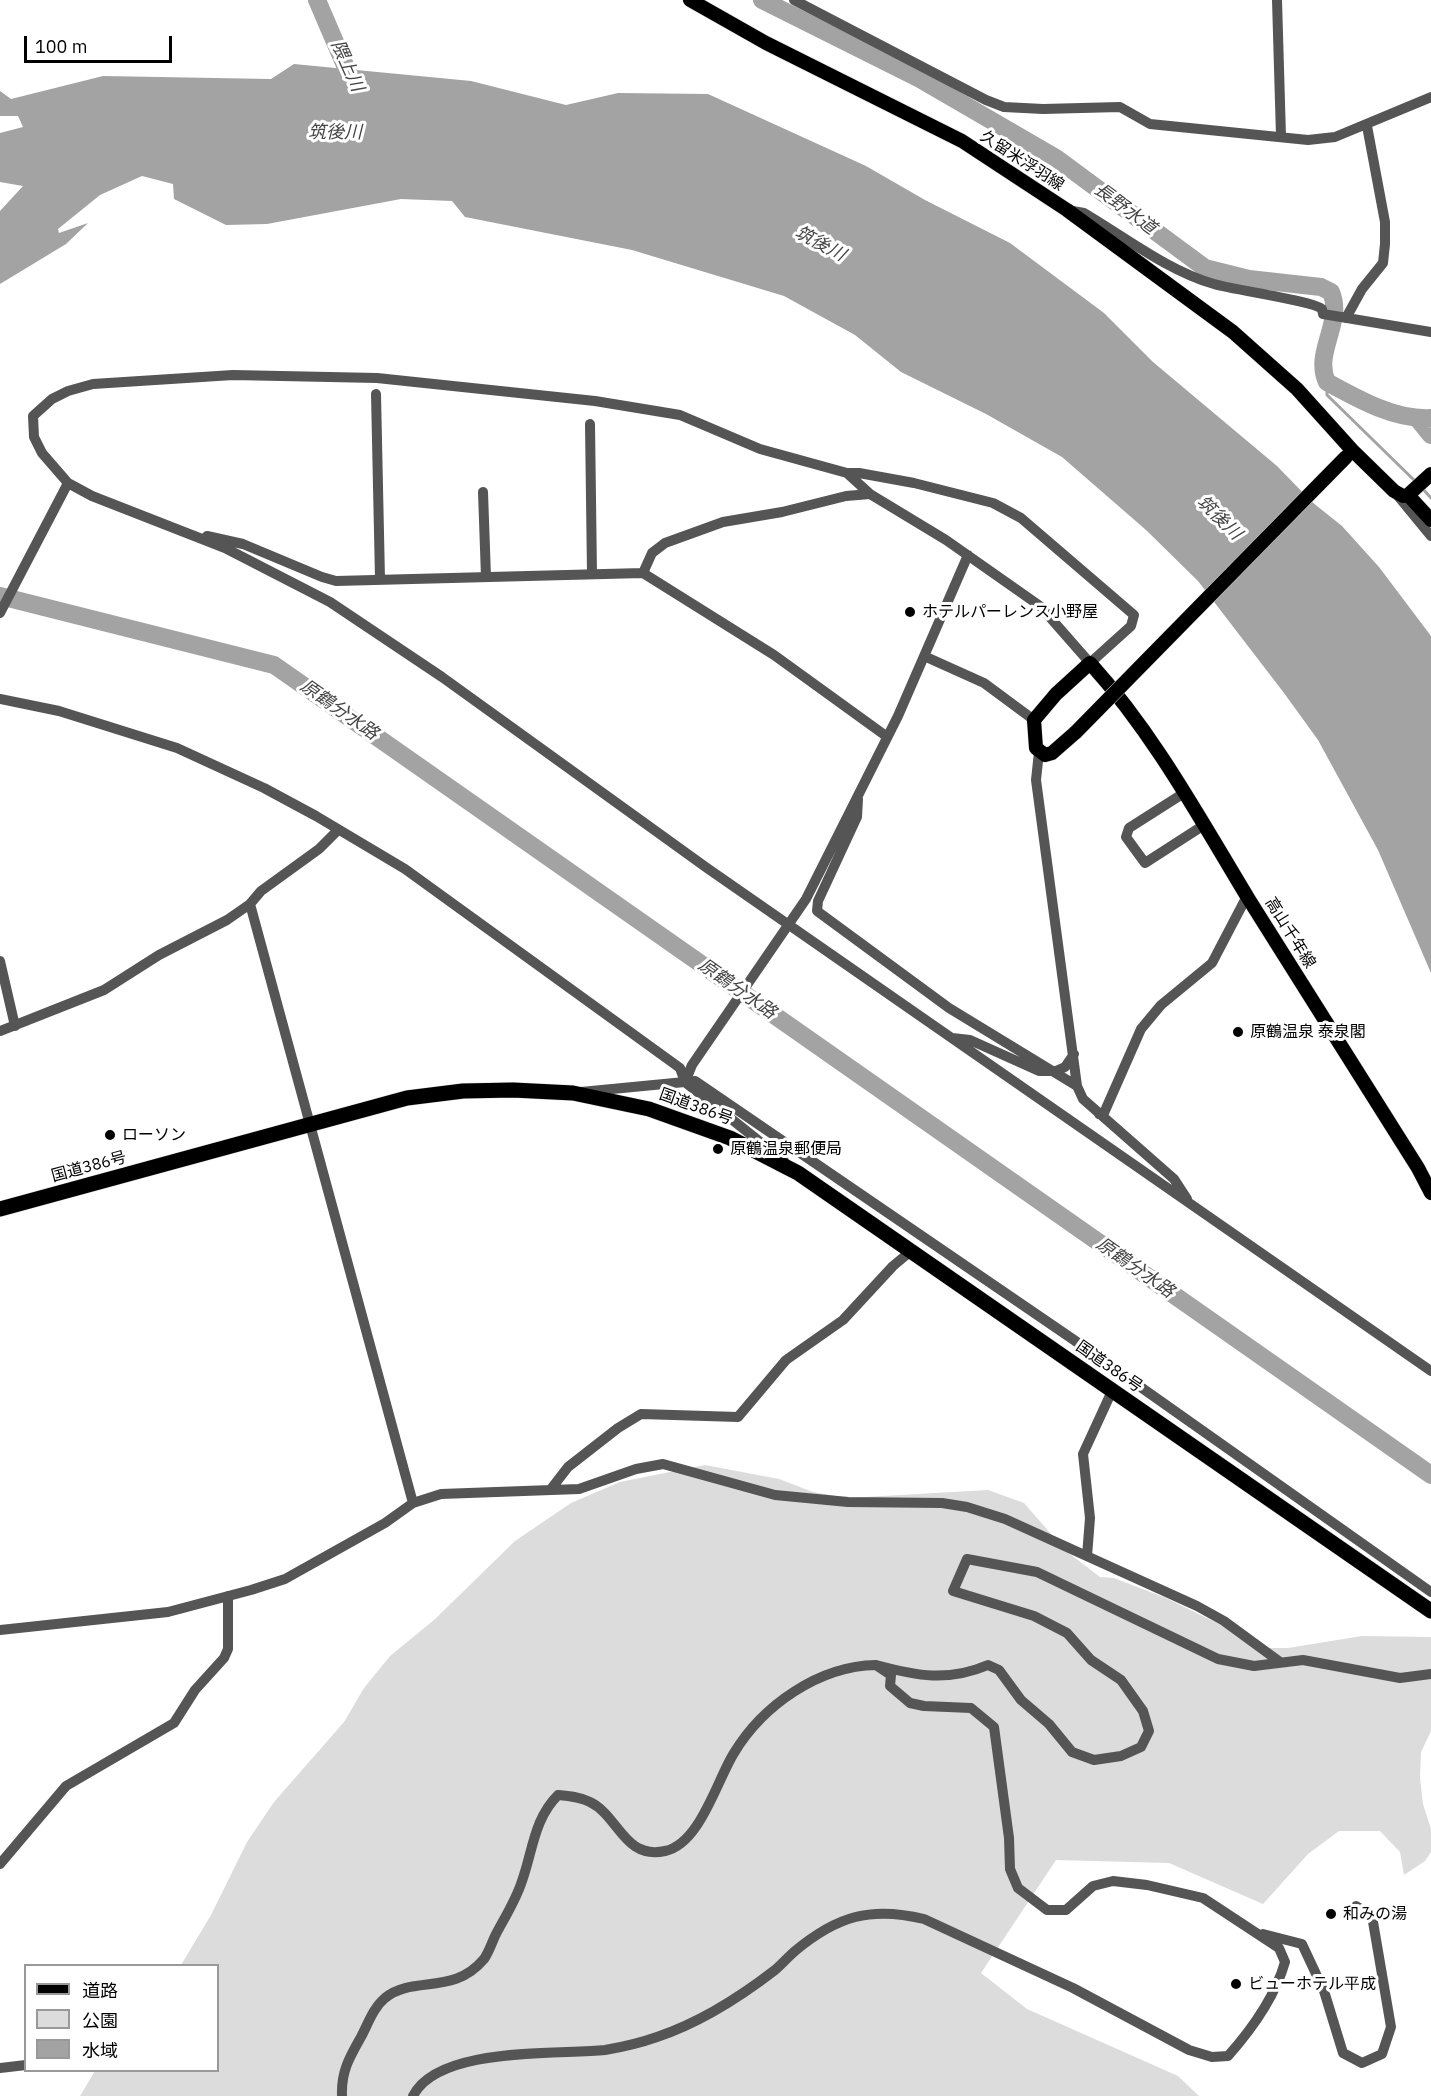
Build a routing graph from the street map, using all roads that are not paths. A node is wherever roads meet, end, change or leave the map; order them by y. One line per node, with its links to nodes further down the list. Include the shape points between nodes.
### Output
1 (690, 0): 7 (main road, 久留米浮羽線, via 766,43 926,121)
2 (794, 0): 6 (street, via 1004,107 1120,107 1150,124)
3 (1277, 0): 6 (street)
4 (1431, 97): 5 (street)
5 (1367, 126): 6 (street, via 1335,137 1308,140); 8 (street, via 1383,212 1383,263)
6 (1281, 136)
7 (1067, 210): 8 (street, via 1084,213 1203,280 1257,294 1312,302 1323,314); 12 (main road, 久留米浮羽線, via 1233,332 1297,389)
8 (1345, 318): 9 (street)
9 (1431, 332)
10 (376, 394): 27 (street)
11 (590, 424): 25 (street)
12 (1349, 453): 16 (main road, 久留米浮羽線); 34 (main road, bridge, via 1076,732 1052,753)
13 (847, 473): 15 (street, via 760,449 680,415 595,401 372,378 233,375 93,384 52,399 33,416 34,437); 19 (street); 30 (street, via 914,483 993,503 1021,518 1134,615 1131,626)
14 (1431, 474): 18 (main road)
15 (66, 486): 21 (street); 28 (street)
16 (1394, 491): 18 (main road, 久留米浮羽線, via 1403,496); 22 (street)
17 (483, 492): 26 (street)
18 (1412, 492): 20 (main road)
19 (870, 494): 23 (street); 24 (street, via 723,522 665,543 652,553)
20 (1431, 520)
21 (192, 534): 27 (street, via 243,544 322,578); 41 (street, via 330,602 442,677)
22 (1431, 536)
23 (968, 555): 29 (street); 30 (street, via 1040,606)
24 (643, 573): 25 (street); 33 (street, via 764,648)
25 (592, 574): 26 (street)
26 (486, 577): 27 (street)
27 (380, 579)
28 (0, 613)
29 (924, 657): 32 (street, via 984,683); 33 (street)
30 (1090, 663): 32 (main road); 36 (main road, 高山千年線, via 1167,762)
31 (0, 699): 38 (street, via 59,711 177,748 264,788)
32 (1034, 720): 34 (main road, via 1034,742)
33 (886, 736): 35 (street)
34 (1039, 752): 46 (street, via 1038,789)
35 (859, 792): 41 (street, via 806,898); 47 (street, via 857,817 817,912 952,1010)
36 (1184, 793): 37 (main road, 高山千年線); 37 (street, via 1129,828 1126,837 1145,863)
37 (1204, 825): 39 (main road, 高山千年線)
38 (338, 831): 40 (street); 48 (street, via 405,869 680,1068)
39 (1247, 896): 51 (street, via 1212,963 1161,1005 1141,1029 1104,1113); 54 (main road, 高山千年線)
40 (249, 904): 43 (street, via 104,990); 52 (street)
41 (787, 927): 45 (street); 48 (street, via 692,1065)
42 (0, 961): 43 (street)
43 (15, 1026): 44 (street)
44 (0, 1032)
45 (951, 1038): 47 (street, via 970,1040 1039,1071); 55 (street)
46 (1074, 1053): 47 (street, via 1065,1067); 49 (street)
47 (1056, 1071): 49 (street)
48 (685, 1082): 50 (street); 53 (street); 63 (street, via 695,1081 789,1144)
49 (1077, 1086): 51 (street, via 1083,1099)
50 (573, 1093): 52 (highway, 国道386号, via 513,1090 432,1094); 53 (highway, 国道386号, via 674,1117 730,1138)
51 (1099, 1114): 55 (street, via 1174,1179)
52 (310, 1125): 56 (highway, 国道386号); 61 (street)
53 (798, 1173): 57 (highway, 国道386号)
54 (1431, 1194)
55 (1189, 1202): 58 (street)
56 (0, 1209)
57 (911, 1251): 59 (highway, 国道386号); 60 (street, via 843,1320 786,1360 738,1417 640,1414 568,1467)
58 (1431, 1371)
59 (1112, 1391): 62 (street, via 1083,1454 1090,1518); 65 (highway, 国道386号)
60 (551, 1490): 61 (street, via 441,1494); 62 (street, via 594,1486 636,1469 663,1464 790,1497 967,1507 1005,1519)
61 (413, 1503): 64 (street, via 285,1579)
62 (1086, 1556): 67 (street, via 1197,1606)
63 (1431, 1592)
64 (228, 1596): 66 (street, via 168,1612); 70 (street, via 228,1649 195,1689 174,1723 66,1786)
65 (1431, 1611)
66 (0, 1630)
67 (1280, 1662): 68 (street, via 1254,1666 1218,1659 1037,1572 967,1559 953,1591 1034,1616 1067,1633 1090,1660 1121,1680 1143,1711 1149,1731 1141,1747 1121,1756 1095,1760 1072,1752 1021,1700 999,1670 988,1665 966,1675 945,1677); 69 (street, via 1303,1660 1400,1678)
68 (876, 1665): 72 (street, via 891,1675 890,1686 910,1703 971,1708 994,1727 1010,1869 1018,1888 1047,1910 1066,1910 1093,1886 1124,1882 1203,1898); 75 (street, via 854,1666 826,1675 772,1708 748,1732 702,1815 678,1846 665,1851 642,1851 630,1845 590,1802 558,1795 546,1807 533,1837 518,1894 485,1957 468,1975 454,1981 385,1998 347,2060 341,2075)
69 (1431, 1674)
70 (0, 1864)
71 (1356, 1906): 72 (street, via 1372,1916 1391,2027 1382,2054 1362,2062 1343,2053 1324,1991 1302,1944)
72 (1254, 1931): 76 (street, via 1279,1948 1285,1962 1280,1981 1228,2056 1196,2053 1073,1988 924,1919 899,1913 864,1914 825,1929 728,2002 671,2033 604,2050 492,2057 439,2072 417,2087)
73 (24, 2065): 74 (street)
74 (0, 2068)
75 (342, 2096)
76 (413, 2096)

